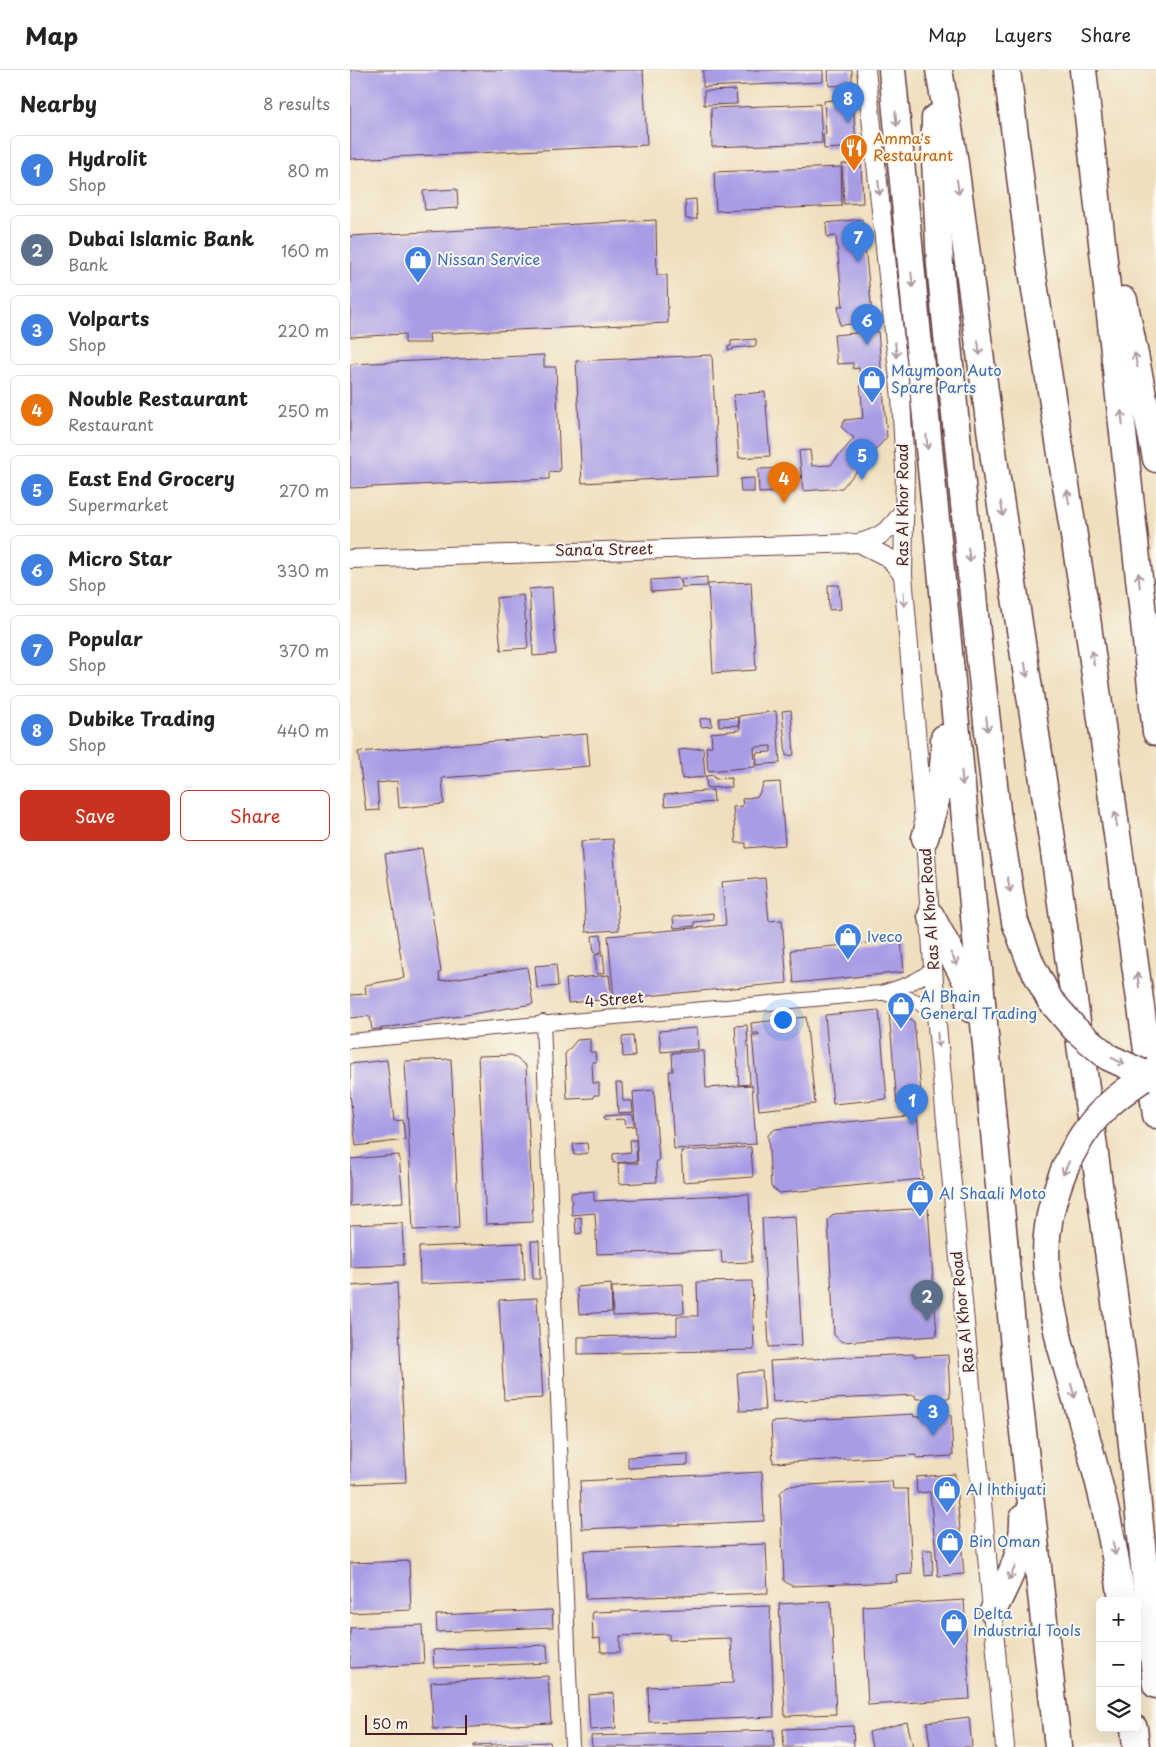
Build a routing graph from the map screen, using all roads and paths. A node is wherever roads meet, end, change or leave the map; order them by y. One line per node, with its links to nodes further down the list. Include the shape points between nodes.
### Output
1 (866, 70): 9 (street, Ras Al Khor Road, one-way to 9, via 901,398 905,470)
2 (892, 70): 8 (highway, one-way to 8)
3 (937, 70): 23 (highway, one-way to 23, bridge, via 935,159 940,265 997,811 1015,922 1031,964 1050,1000 1075,1029 1108,1057); 28 (highway, one-way to 28, via 954,157 995,466 1054,852 1125,1376)
4 (1007, 70): 24 (highway, one-way to 4, via 1087,618 1030,258)
5 (1084, 70): 6 (highway)
6 (1088, 109): 7 (highway, one-way to 6); 13 (highway, one-way to 6)
7 (1156, 459)
8 (932, 492): 14 (highway, via 935,622 945,758 942,783); 21 (highway, one-way to 21)
9 (903, 510): 10 (street, Sana'a Street, via 886,533); 12 (street, Ras Al Khor Road)
10 (859, 543): 11 (street, Sana'a Street); 12 (street, Sana'a Street, via 889,558)
11 (350, 558)
12 (903, 576): 14 (street, Ras Al Khor Road, one-way to 14)
13 (1156, 732)
14 (925, 838): 15 (street, Ras Al Khor Road)
15 (931, 916): 16 (street, Ras Al Khor Road); 21 (highway, one-way to 21, via 967,983 974,1034)
16 (934, 967): 17 (street, 4 Street, via 923,978); 18 (street, Ras Al Khor Road)
17 (881, 993): 18 (street, 4 Street, via 908,997 924,1004); 19 (street, 4 Street)
18 (936, 1015): 27 (street, Ras Al Khor Road, one-way to 27)
19 (543, 1022): 20 (street, 4 Street); 30 (street)
20 (350, 1040)
21 (989, 1068): 25 (highway)
22 (1156, 1069): 26 (highway, one-way to 26, bridge, via 1112,1102 1084,1133 1063,1170 1048,1223 1046,1272 1060,1344 1101,1487)
23 (1156, 1079)
24 (1156, 1115)
25 (1016, 1369): 27 (highway, one-way to 27, via 1023,1536 1018,1561); 32 (highway)
26 (1121, 1597)
27 (993, 1611): 31 (street, Ras Al Khor Road)
28 (1156, 1685)
29 (1134, 1732): 33 (highway)
30 (572, 1747)
31 (1005, 1747)
32 (1058, 1747)
33 (1136, 1747)

